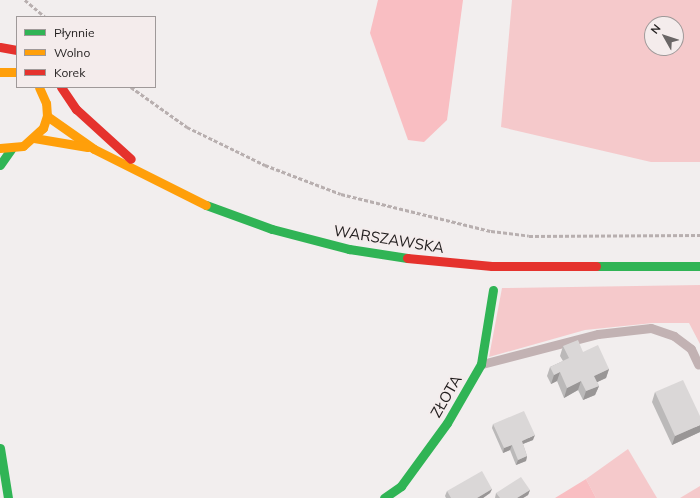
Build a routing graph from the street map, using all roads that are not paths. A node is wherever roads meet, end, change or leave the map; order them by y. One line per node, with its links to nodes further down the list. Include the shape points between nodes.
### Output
1 (0, 47): 2 (main road)
2 (16, 50)
3 (0, 72): 4 (main road)
4 (16, 72)
5 (39, 88): 7 (main road, via 46,103)
6 (61, 88): 13 (main road, via 76,109)
7 (47, 116): 8 (main road); 11 (main road, WARSZAWSKA)
8 (34, 138): 10 (main road, via 23,146); 11 (main road, WARSZAWSKA)
9 (0, 148): 10 (main road)
10 (11, 149): 12 (main road)
11 (94, 149): 13 (main road, WARSZAWSKA)
12 (0, 165)
13 (151, 177): 14 (main road, WARSZAWSKA, via 198,202 272,229 357,250 418,260 492,266)
14 (700, 266)
15 (493, 290): 16 (main road, ZŁOTA)
16 (481, 364): 17 (lane, via 598,334 651,328 674,336 691,349); 20 (main road, ZŁOTA, via 447,423 402,486)
17 (698, 364)
18 (0, 448): 19 (main road)
19 (8, 498)
20 (384, 498)

